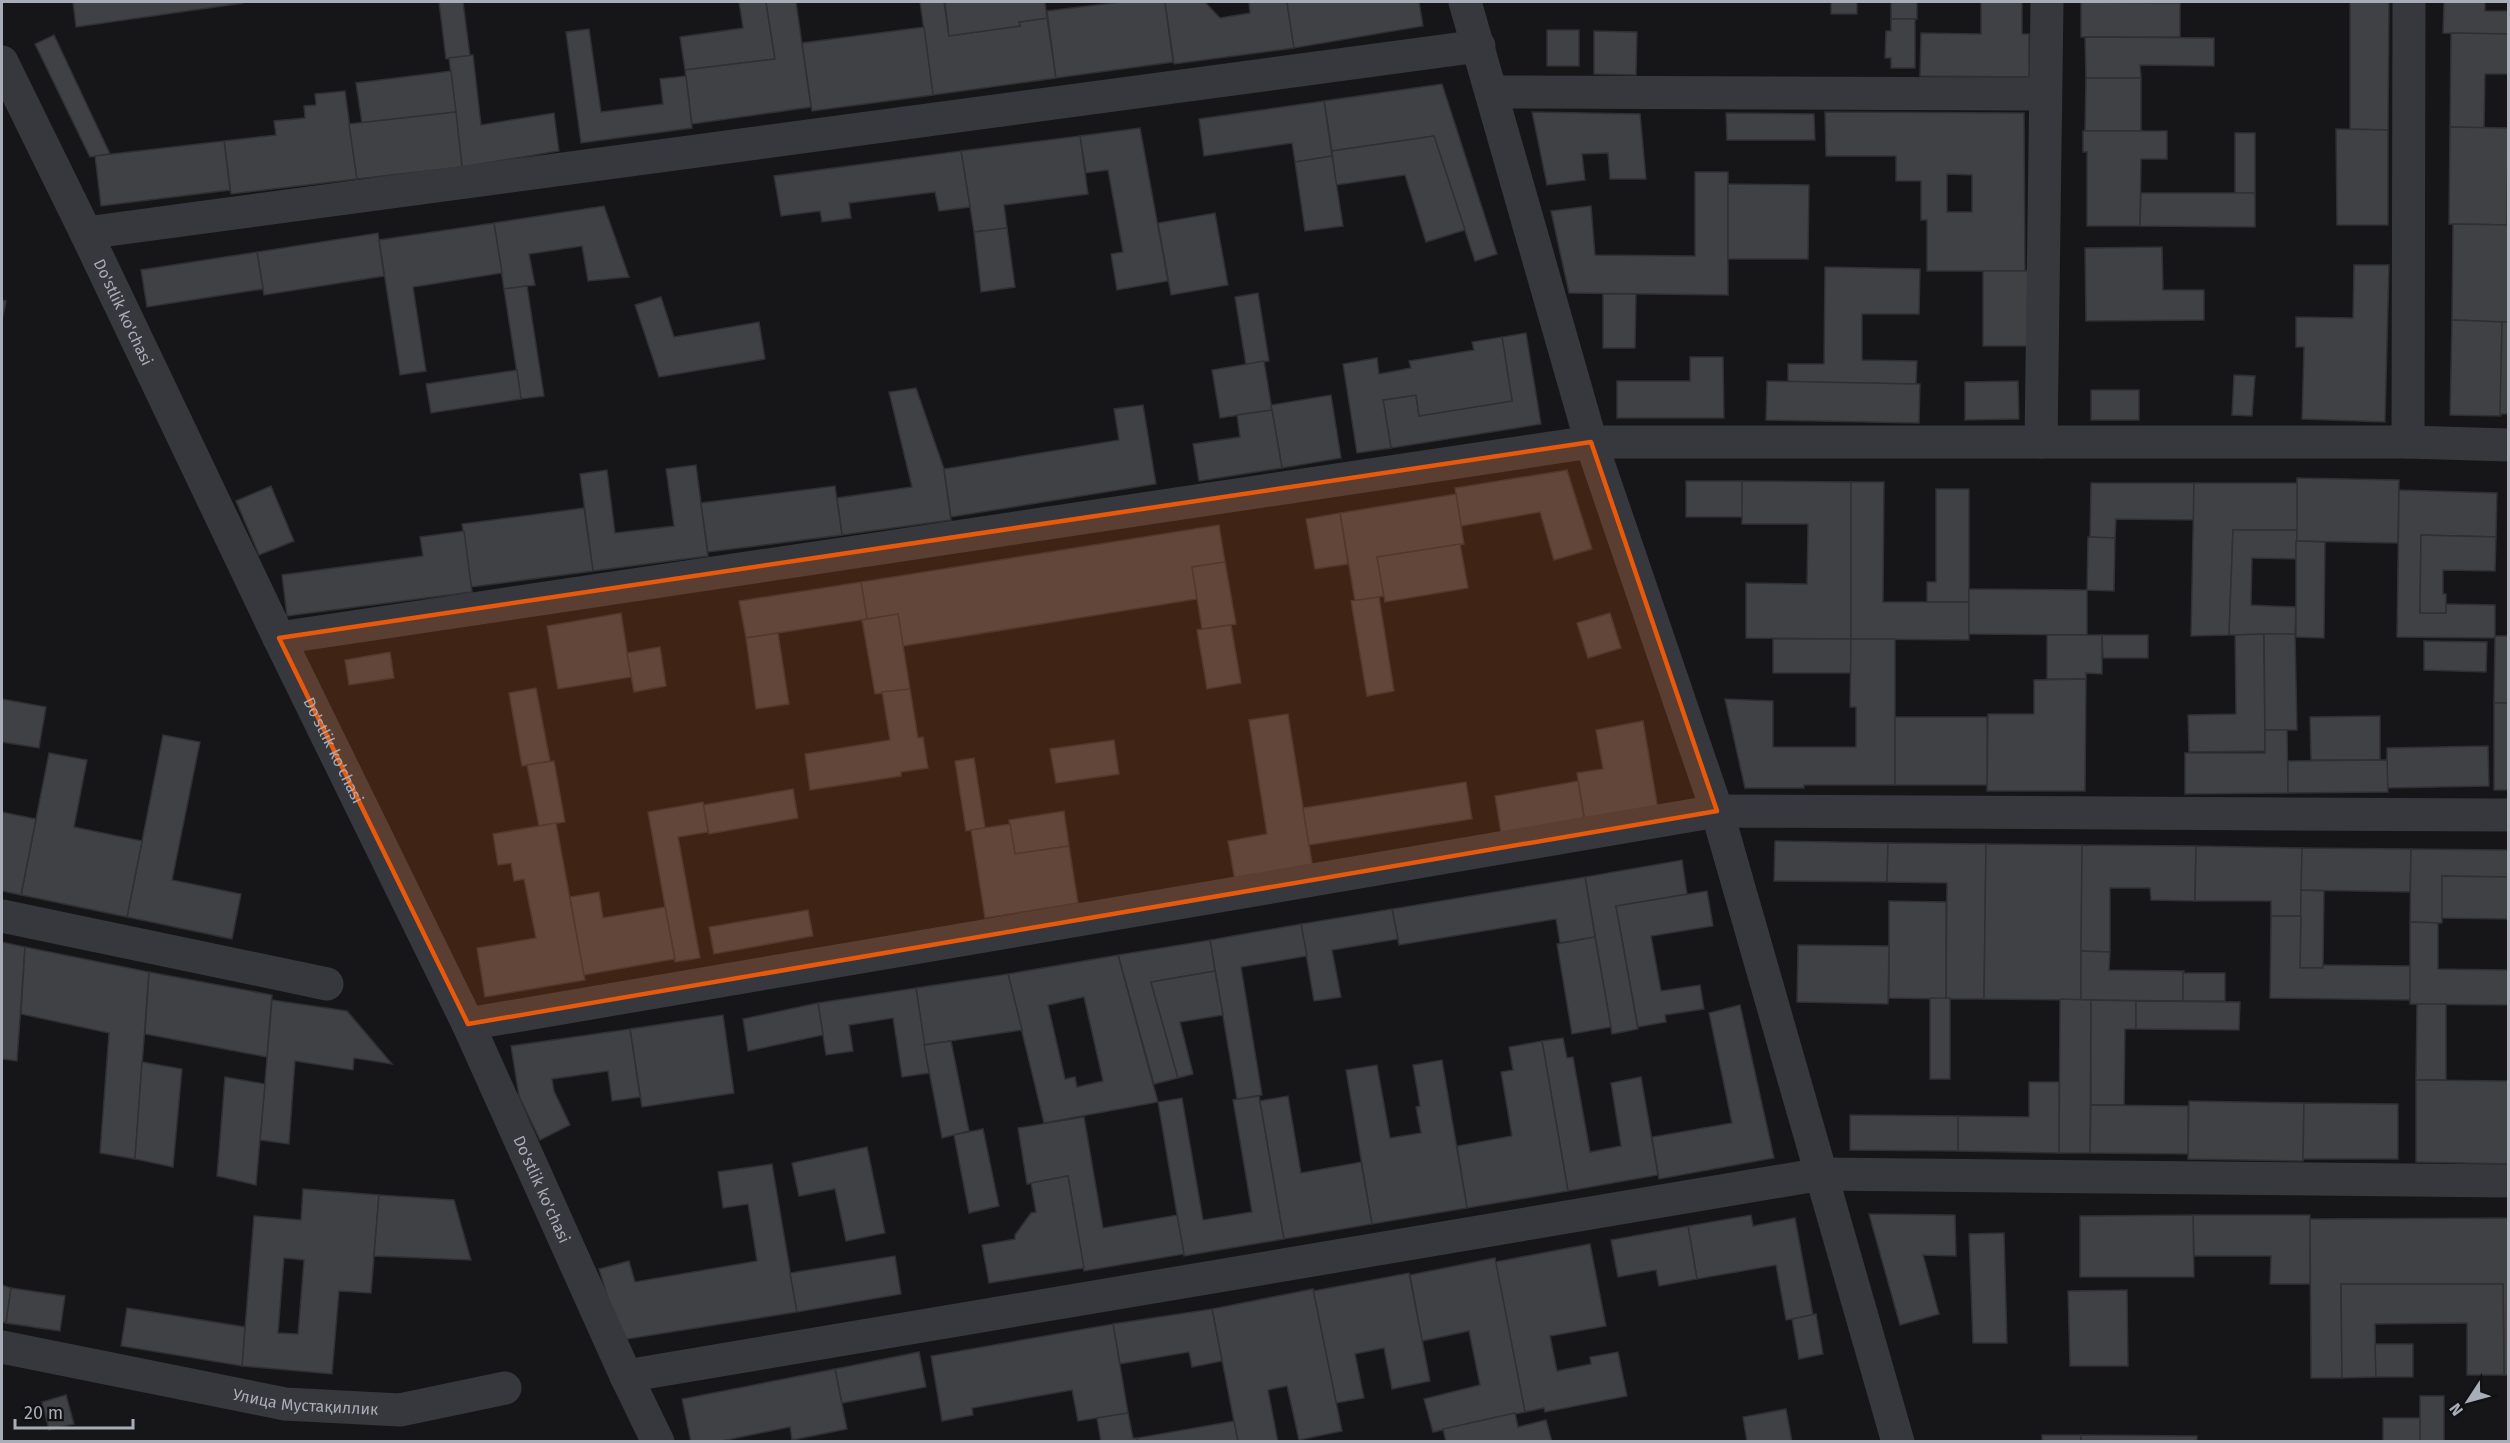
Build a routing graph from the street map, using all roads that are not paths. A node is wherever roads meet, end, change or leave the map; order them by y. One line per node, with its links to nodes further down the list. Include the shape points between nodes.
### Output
1 (1465, 2): 4 (street)
2 (2047, 2): 7 (street)
3 (2409, 2): 11 (street)
4 (1479, 46): 6 (street); 8 (street)
5 (2, 62): 8 (street, Do'stlik ko'chasi)
6 (1492, 92): 7 (street); 9 (street)
7 (2045, 94): 10 (street)
8 (86, 233): 13 (street, Do'stlik ko'chasi)
9 (1592, 442): 10 (street); 13 (street); 14 (street)
10 (2041, 442): 11 (street)
11 (2408, 442): 12 (street)
12 (2508, 445)
13 (279, 638): 18 (street, Do'stlik ko'chasi)
14 (1717, 811): 15 (street); 18 (street); 19 (street)
15 (2508, 815)
16 (2, 916): 17 (street)
17 (327, 984)
18 (468, 1024): 22 (street, Do'stlik ko'chasi)
19 (1822, 1174): 20 (street); 22 (street); 25 (street)
20 (2508, 1180)
21 (2, 1347): 23 (street, Улица Мустақиллик, via 285,1404 400,1410)
22 (626, 1376): 24 (street, Do'stlik ko'chasi)
23 (505, 1388)
24 (658, 1442)
25 (1898, 1442)

